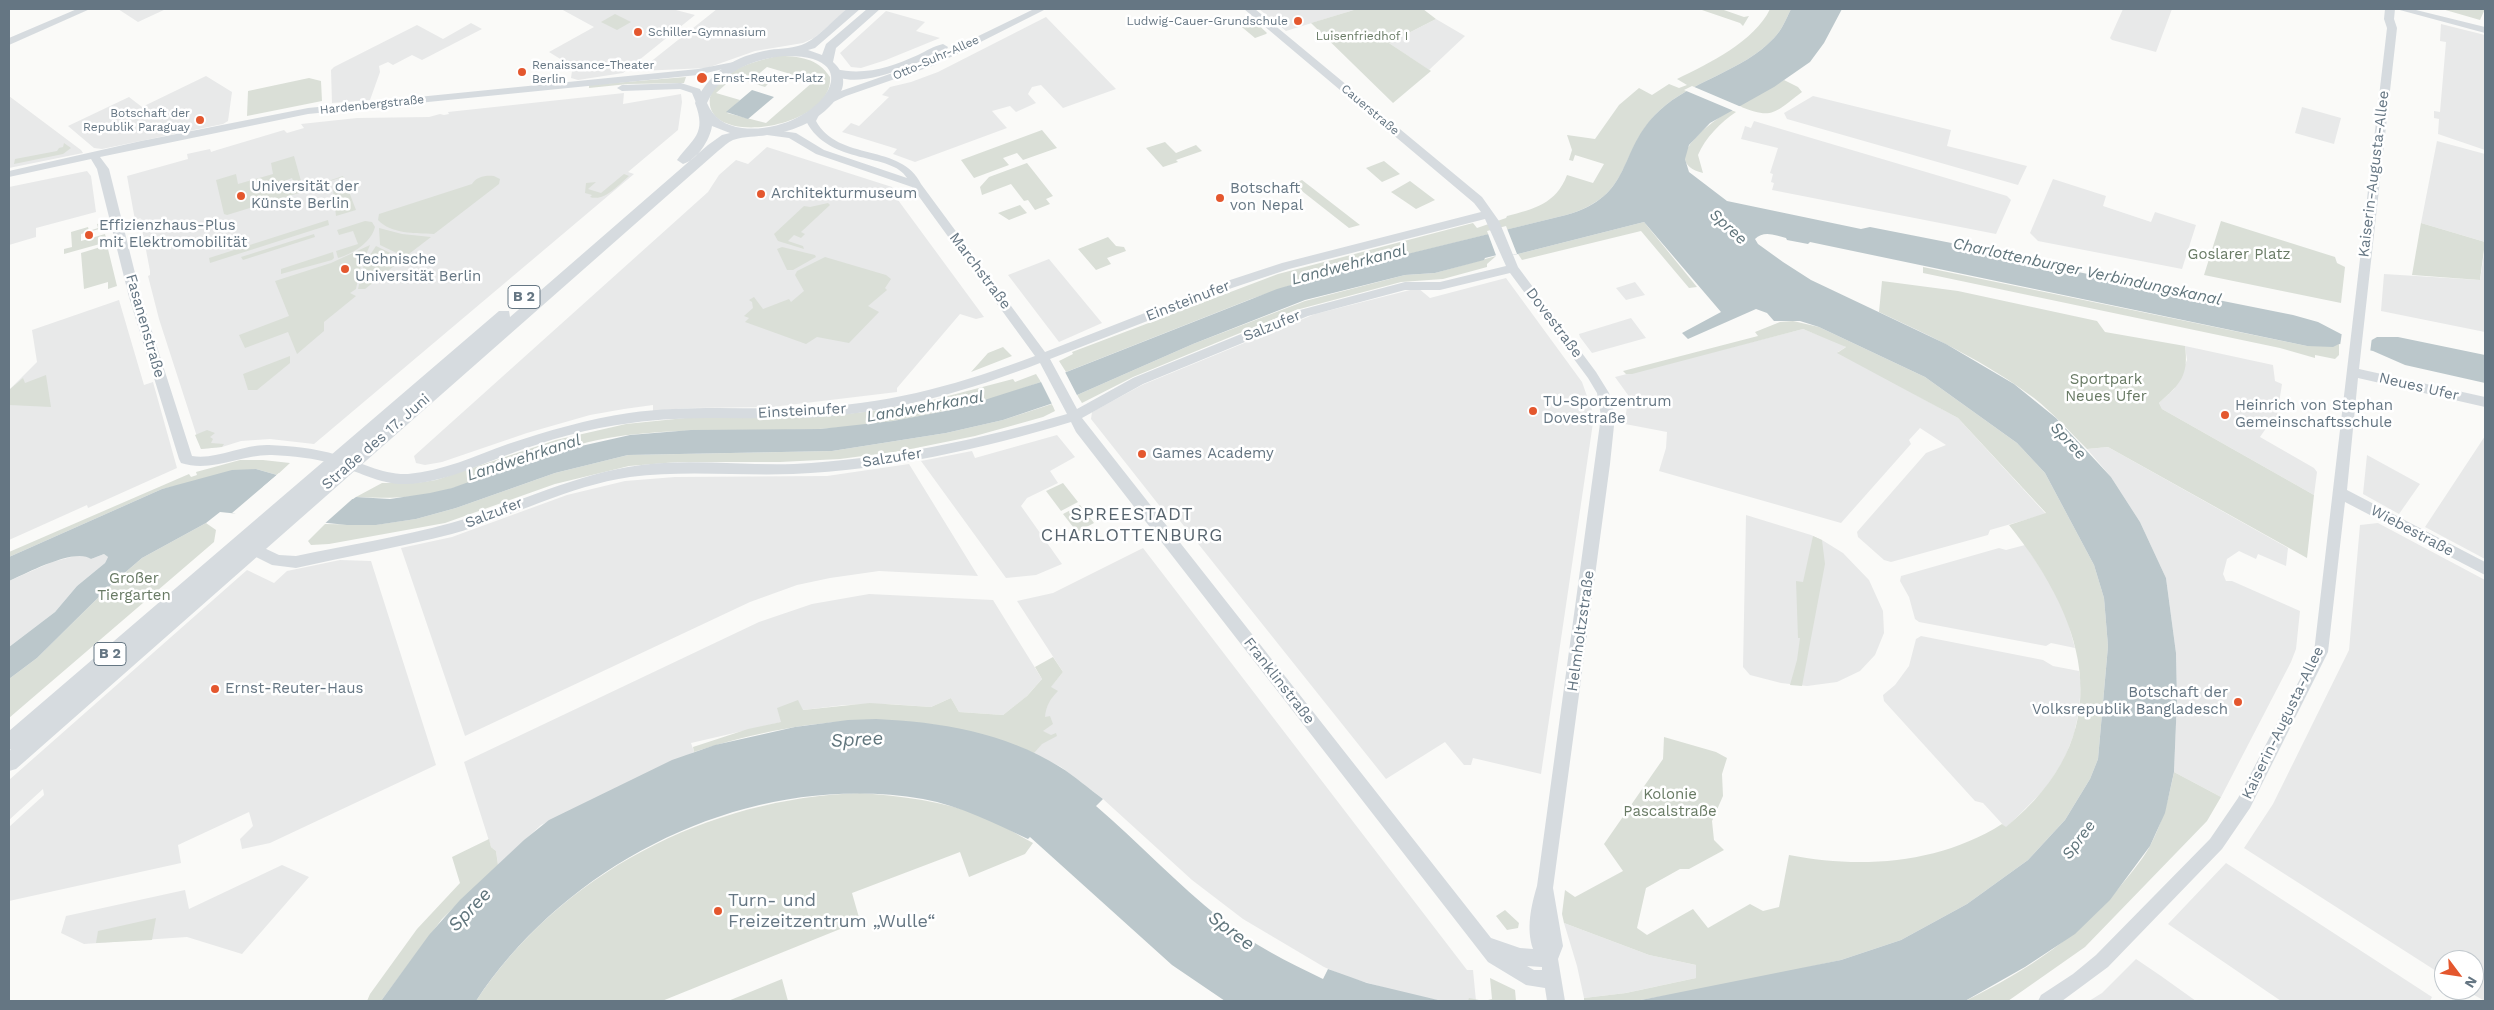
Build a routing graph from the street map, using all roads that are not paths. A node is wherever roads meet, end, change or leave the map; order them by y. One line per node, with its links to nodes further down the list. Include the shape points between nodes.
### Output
1 (72, 9): 14 (main road)
2 (85, 9): 15 (main road)
3 (854, 9): 16 (main road, via 811,45)
4 (874, 9): 17 (main road, via 830,47)
5 (1021, 9): 19 (main road, Otto-Suhr-Allee, via 935,51 881,72 857,77)
6 (1041, 9): 20 (main road, Otto-Suhr-Allee, via 932,63)
7 (1249, 9): 32 (main road, Cauerstraße, via 1478,200)
8 (2390, 9): 12 (main road, Kaiserin-Augusta-Allee)
9 (2401, 9): 11 (main road); 12 (main road, Kaiserin-Augusta-Allee, via 2399,22)
10 (2424, 9): 11 (main road)
11 (2470, 24): 13 (main road)
12 (2392, 28): 36 (main road, Kaiserin-Augusta-Allee)
13 (2485, 29)
14 (9, 36)
15 (9, 42)
16 (792, 52): 17 (main road, via 810,54); 18 (main road, via 765,54)
17 (827, 61): 19 (main road)
18 (740, 62): 21 (main road, via 715,80); 26 (main road, Hardenbergstraße, via 698,72 308,111)
19 (835, 72): 20 (main road, via 836,83)
20 (829, 101): 22 (main road, B 2)
21 (702, 103): 23 (main road, B 2); 26 (main road, Hardenbergstraße, via 696,91 684,86 605,88 313,116)
22 (815, 113): 25 (main road, B 2); 27 (main road, via 810,120 822,138)
23 (706, 116): 24 (main road, via 723,127); 41 (main road, Straße des 17. Juni / B 2, via 706,130 697,148)
24 (751, 132): 25 (main road, B 2); 41 (main road, Straße des 17. Juni / B 2, via 727,138 713,148)
25 (767, 132): 29 (main road, via 792,135 820,152)
26 (97, 158): 28 (main road, Hardenbergstraße); 30 (main road, Hardenbergstraße); 40 (main road, Fasanenstraße, via 103,169 135,297 183,454)
27 (910, 172): 29 (main road); 31 (main road, Marchstraße)
28 (9, 174)
29 (899, 178): 31 (main road)
30 (9, 179)
31 (916, 185): 35 (main road, Marchstraße)
32 (1489, 214): 33 (main road, Cauerstraße); 35 (main road, Einsteinufer, via 1286,266 1228,285)
33 (1495, 227): 34 (main road, Dovestraße)
34 (1513, 268): 37 (main road, Dovestraße); 39 (main road, Salzufer, via 1440,286 1405,286 1304,313)
35 (1046, 363): 39 (main road, Marchstraße); 41 (main road, Einsteinufer, via 960,388 883,405 799,413 660,415 595,424 420,478 380,476)
36 (2353, 364): 38 (main road, Neues Ufer); 43 (main road, Kaiserin-Augusta-Allee)
37 (1595, 379): 49 (main road, Helmholtzstraße, via 1607,405 1608,426 1545,886 1554,946)
38 (2485, 402)
39 (1070, 411): 44 (main road, Salzufer, via 973,442 875,462 823,467 667,469 620,474 535,497 452,528 298,561 282,563); 48 (main road, Franklinstraße)
40 (194, 462): 41 (main road, Einsteinufer, via 265,450)
41 (343, 462): 42 (main road, Straße des 17. Juni / B 2)
42 (323, 480): 44 (main road, Straße des 17. Juni / B 2, via 278,528); 44 (main road, Straße des 17. Juni / B 2, via 262,523)
43 (2339, 492): 45 (main road, Wiebestraße); 52 (main road, Kaiserin-Augusta-Allee, via 2320,652 2244,802 2216,844 2187,876 2102,961)
44 (246, 546): 46 (main road, Straße des 17. Juni / B 2); 47 (main road, Straße des 17. Juni / B 2)
45 (2485, 570)
46 (9, 742)
47 (9, 763)
48 (1487, 945): 49 (main road, via 1520,957); 50 (main road, Franklinstraße, via 1494,956 1526,976)
49 (1549, 959): 50 (main road, Helmholtzstraße)
50 (1552, 979): 51 (main road, Helmholtzstraße)
51 (1556, 1001)
52 (2047, 1001)

